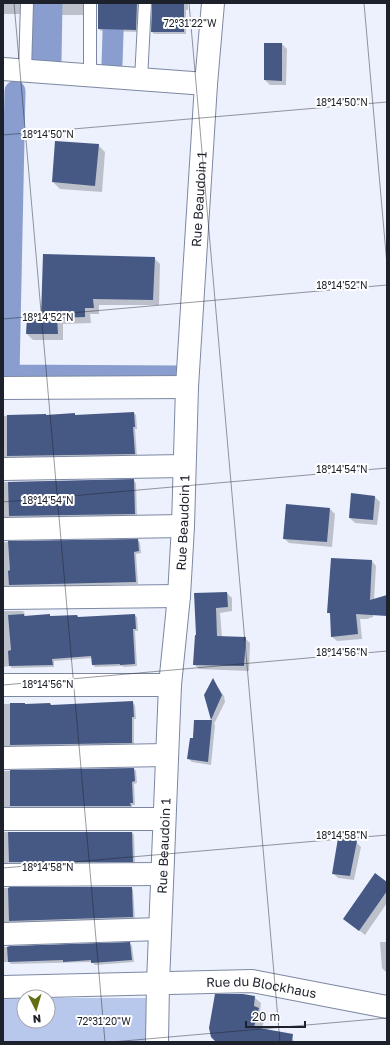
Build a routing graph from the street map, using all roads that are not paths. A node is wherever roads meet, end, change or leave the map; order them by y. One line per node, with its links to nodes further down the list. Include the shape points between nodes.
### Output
1 (27, 3): 6 (lane)
2 (90, 3): 7 (lane)
3 (145, 3): 8 (lane)
4 (213, 3): 9 (street, Rue Beaudoin 1)
5 (3, 70): 6 (street)
6 (25, 71): 7 (street)
7 (90, 76): 8 (street)
8 (141, 79): 9 (street)
9 (206, 84): 10 (street, Rue Beaudoin 1)
10 (187, 387): 11 (street); 12 (street, Rue Beaudoin 1)
11 (3, 388)
12 (184, 466): 13 (street); 14 (street, Rue Beaudoin 1)
13 (3, 469)
14 (183, 526): 15 (street); 16 (street, Rue Beaudoin 1)
15 (3, 529)
16 (179, 596): 17 (street); 19 (street, Rue Beaudoin 1)
17 (3, 598)
18 (3, 685): 19 (street)
19 (170, 685): 20 (street, Rue Beaudoin 1)
20 (166, 755): 21 (street); 23 (street, Rue Beaudoin 1)
21 (3, 758)
22 (3, 819): 23 (street)
23 (164, 819): 24 (street, Rue Beaudoin 1)
24 (162, 874): 25 (street); 26 (street, Rue Beaudoin 1)
25 (3, 875)
26 (160, 929): 27 (street); 28 (street, Rue Beaudoin 1)
27 (3, 934)
28 (158, 983): 29 (street, Rue du Blockhaus); 30 (street, Rue du Blockhaus, via 252,980); 31 (street, Rue Beaudoin 1)
29 (3, 987)
30 (387, 1007)
31 (157, 1042)

